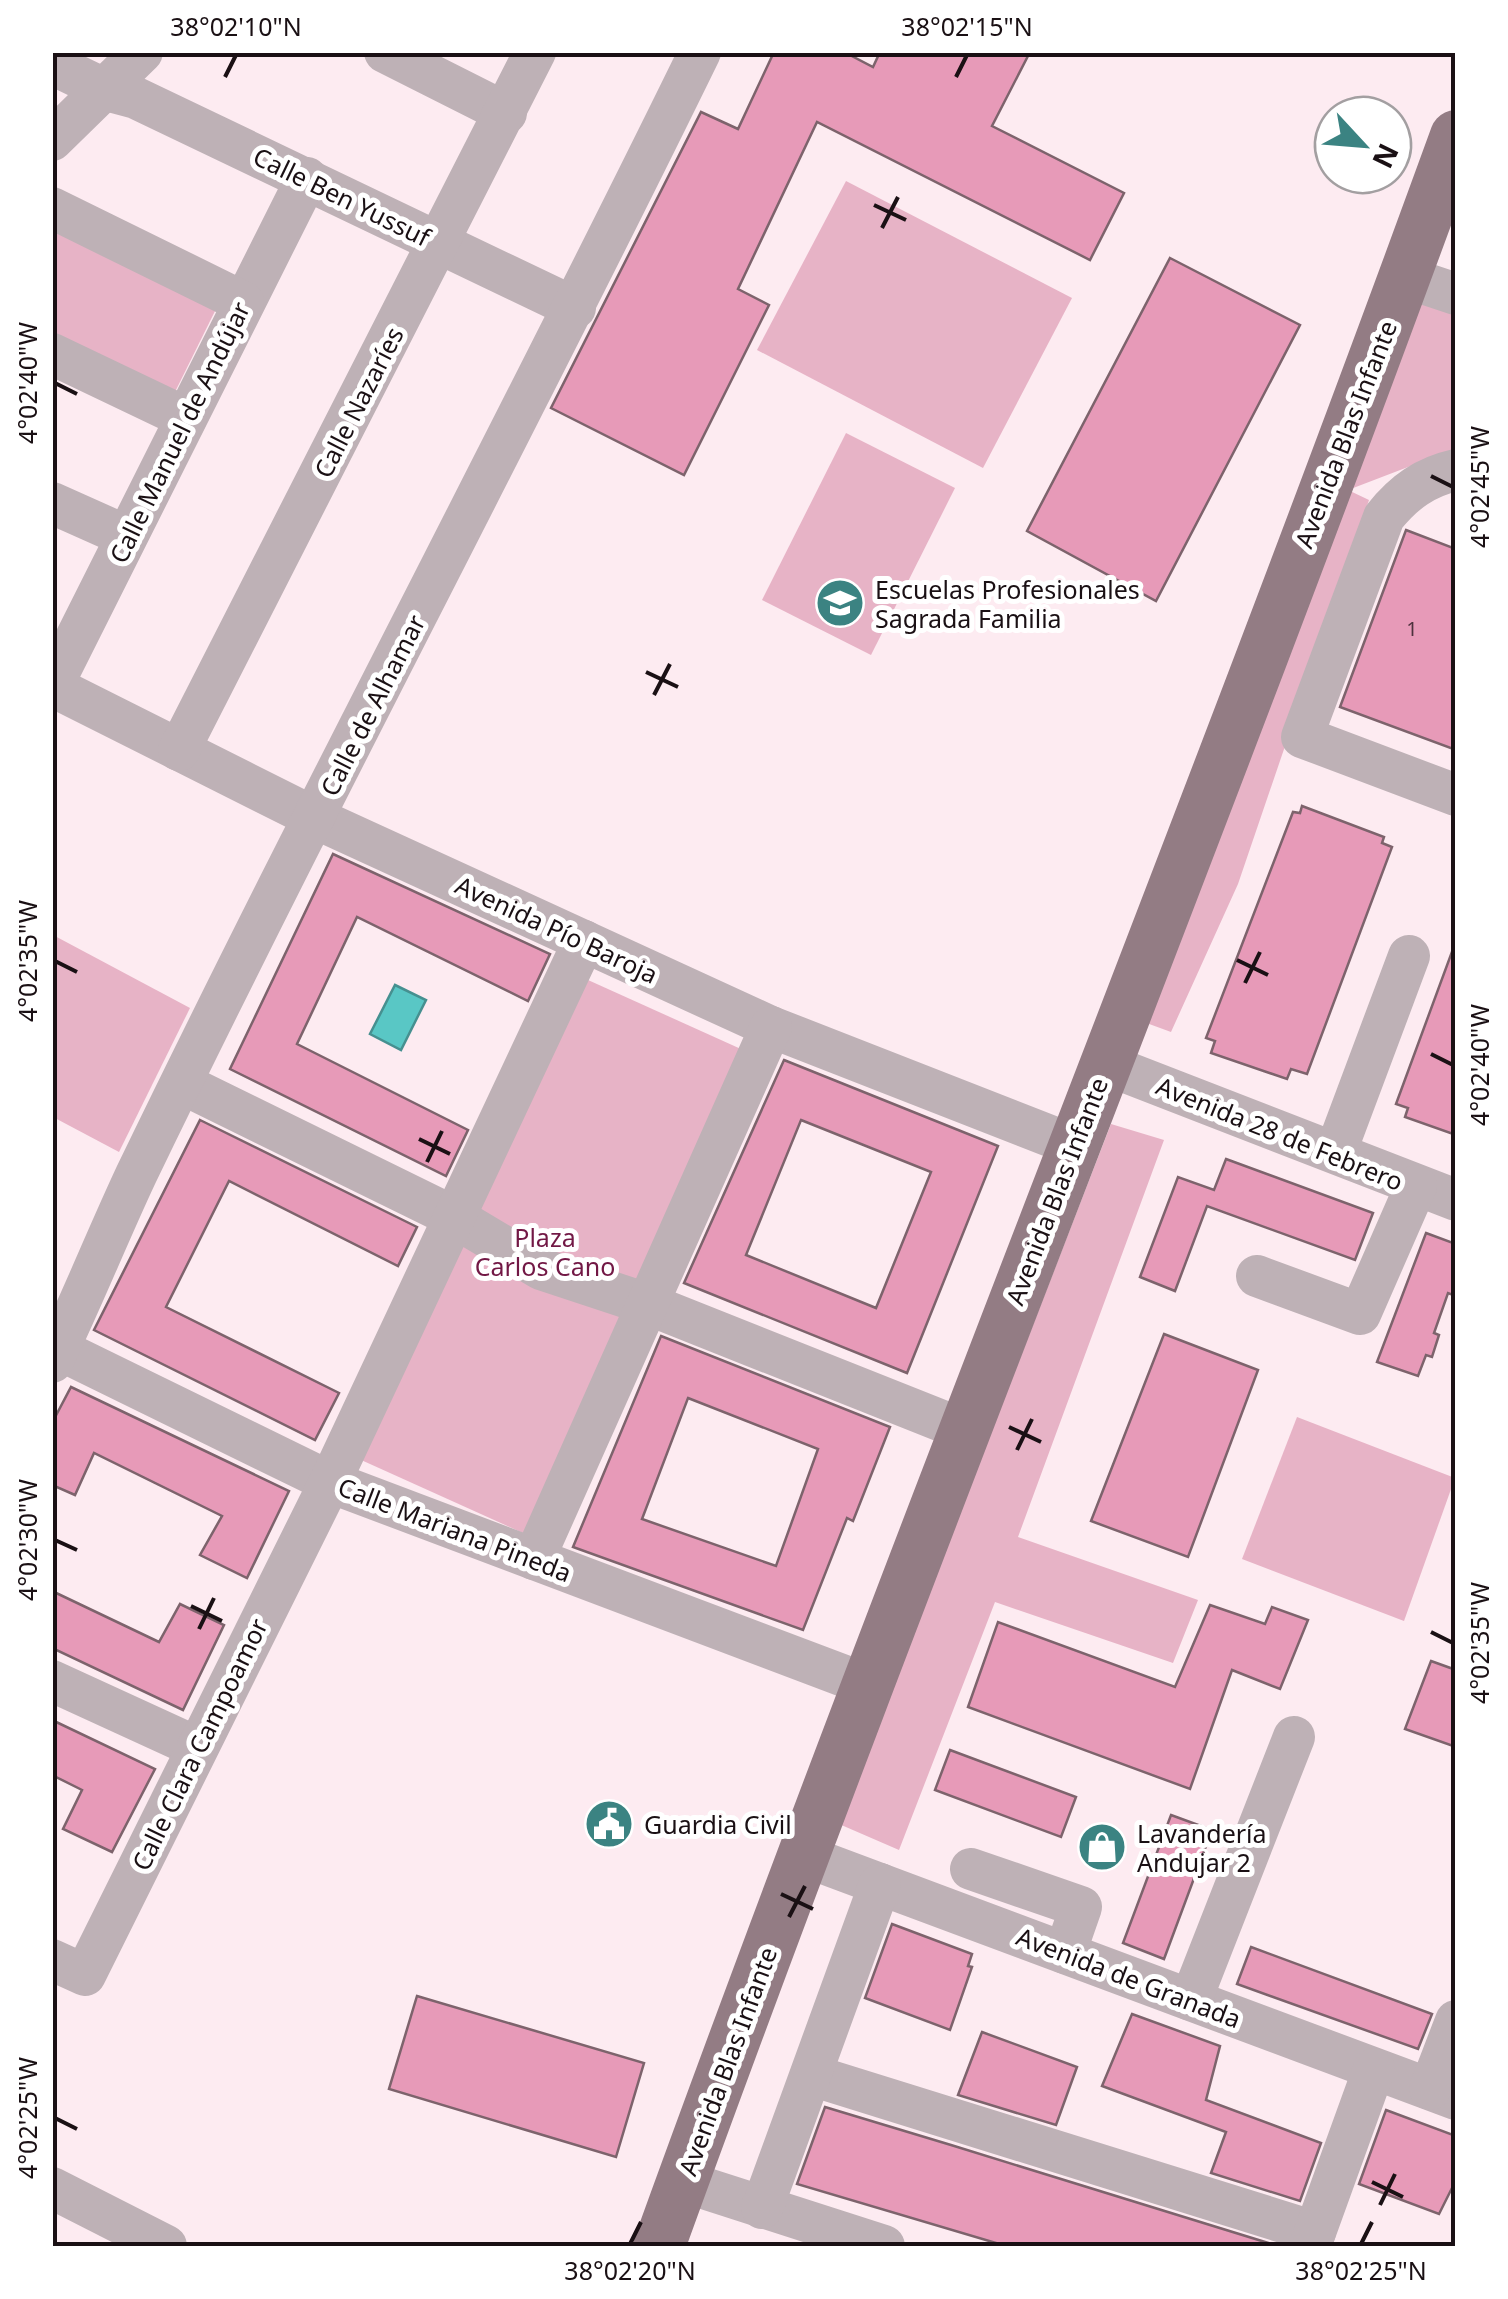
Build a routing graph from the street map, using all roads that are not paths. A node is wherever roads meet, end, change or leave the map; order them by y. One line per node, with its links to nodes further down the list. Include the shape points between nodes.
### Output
1 (142, 52): 6 (street)
2 (385, 52): 7 (street)
3 (535, 52): 7 (street, Calle Nazaríes)
4 (700, 52): 16 (street, Calle de Alhamar)
5 (52, 64): 6 (street, Calle Ben Yussuf)
6 (106, 90): 9 (street); 10 (street, Calle Ben Yussuf)
7 (506, 114): 12 (street, Calle Nazaríes)
8 (1456, 136): 13 (main road, Avenida Blas Infante)
9 (52, 140)
10 (308, 178): 12 (street, Calle Ben Yussuf); 15 (street, Calle Manuel de Andújar)
11 (52, 208): 15 (street)
12 (440, 244): 16 (street, Calle Ben Yussuf); 23 (street, Calle Nazaríes)
13 (1405, 277): 14 (street); 29 (main road, Avenida Blas Infante)
14 (1456, 294)
15 (243, 302): 18 (street, Calle Manuel de Andújar)
16 (576, 308): 25 (street, Calle de Alhamar)
17 (52, 354): 18 (street)
18 (186, 418): 21 (street, Calle Manuel de Andújar)
19 (1456, 470): 24 (street, via 1430,476 1384,517 1302,737)
20 (52, 503): 21 (street)
21 (126, 536): 22 (street, Calle Manuel de Andújar)
22 (52, 686): 23 (street, Avenida Pío Baroja)
23 (179, 750): 25 (street, Avenida Pío Baroja)
24 (1456, 795)
25 (315, 818): 26 (street, Avenida Pío Baroja); 30 (street, Calle de Alhamar)
26 (584, 942): 28 (street, Avenida Pío Baroja); 34 (street, Calle Clara Campoamor)
27 (1409, 956): 32 (street)
28 (770, 1027): 31 (street, Avenida Pío Baroja); 36 (street)
29 (1106, 1064): 31 (main road, Avenida Blas Infante); 32 (street, Avenida 28 de Febrero)
30 (183, 1084): 34 (street); 37 (street, Calle de Alhamar)
31 (1073, 1145): 38 (main road, Avenida Blas Infante)
32 (1336, 1152): 33 (street, Avenida 28 de Febrero)
33 (1436, 1193): 35 (street, via 1360,1314)
34 (454, 1217): 36 (street, via 541,1269); 39 (street, Calle Clara Campoamor)
35 (1257, 1276)
36 (650, 1305): 38 (street); 40 (street)
37 (54, 1352): 39 (street, Calle Mariana Pineda)
38 (962, 1429): 42 (main road, Avenida Blas Infante)
39 (330, 1482): 40 (street, Calle Mariana Pineda); 44 (street, Calle Clara Campoamor)
40 (534, 1558): 42 (street, Calle Mariana Pineda)
41 (52, 1682): 44 (street)
42 (868, 1685): 45 (main road, Avenida Blas Infante)
43 (1294, 1736): 50 (street)
44 (196, 1747): 49 (street, Calle Clara Campoamor, via 84,1975)
45 (802, 1855): 47 (street, Avenida de Granada); 55 (main road, Avenida Blas Infante)
46 (971, 1869): 48 (street, via 1081,1907)
47 (880, 1884): 48 (street, Avenida de Granada); 53 (street)
48 (1065, 1953): 50 (street, Avenida de Granada)
49 (52, 1960)
50 (1192, 2000): 52 (street, Avenida de Granada)
51 (1456, 2022): 54 (street)
52 (1374, 2069): 54 (street, Avenida de Granada); 58 (street)
53 (811, 2075): 57 (street); 58 (street)
54 (1443, 2094)
55 (682, 2181): 57 (street); 60 (main road, Avenida Blas Infante)
56 (52, 2188): 59 (street)
57 (762, 2208): 61 (street)
58 (1312, 2239)
59 (166, 2246)
60 (658, 2246)
61 (884, 2246)

